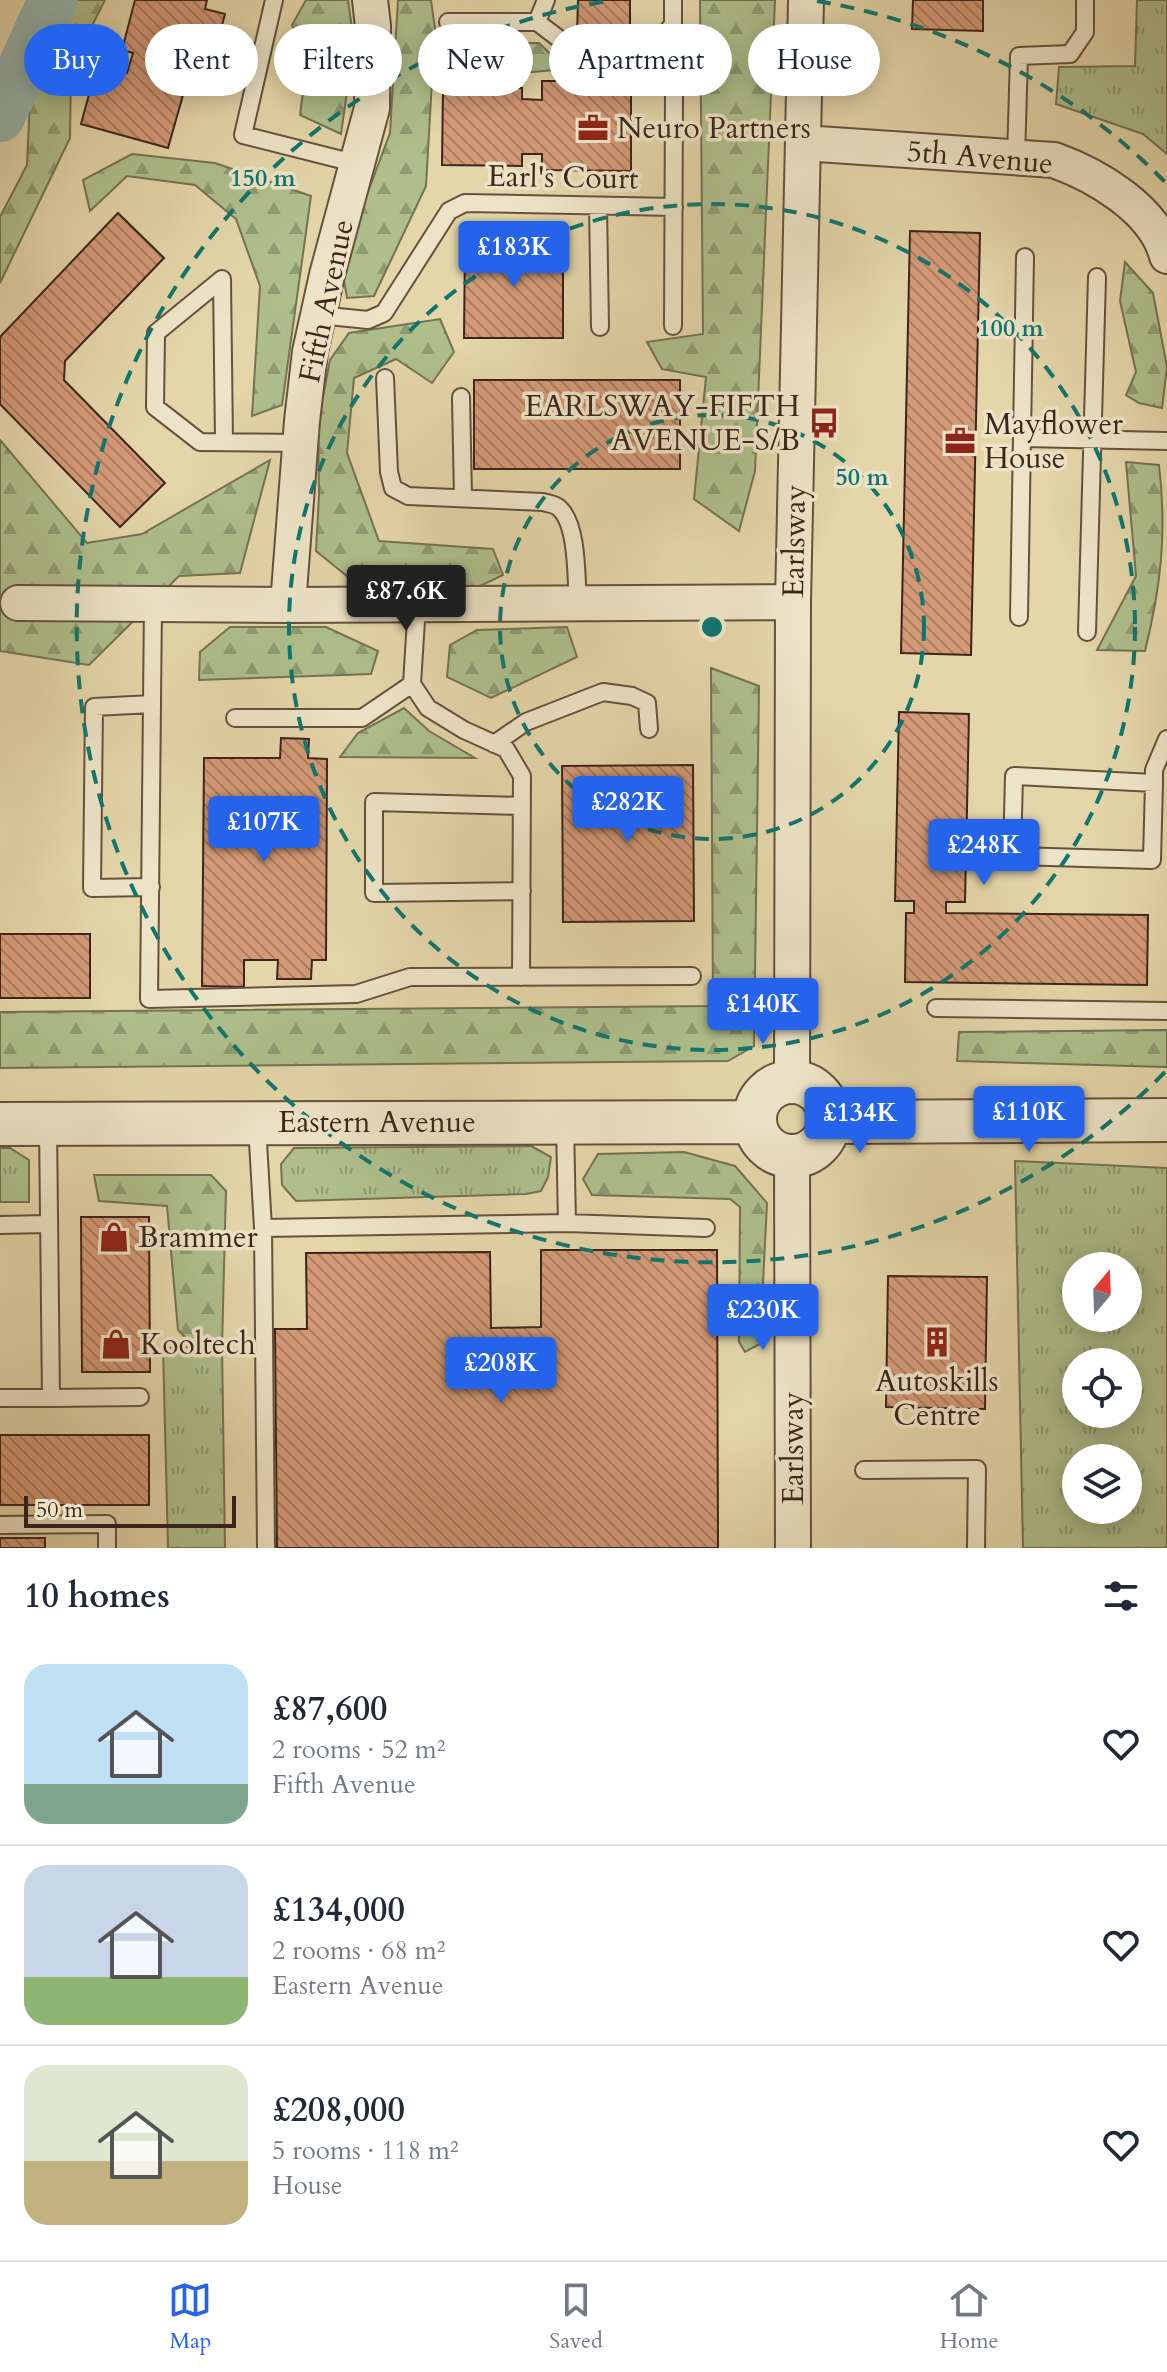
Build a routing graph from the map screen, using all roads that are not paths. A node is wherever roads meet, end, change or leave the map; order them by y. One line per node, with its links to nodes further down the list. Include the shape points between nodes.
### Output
1 (274, 0): 12 (lane, via 243,135)
2 (370, 0): 12 (street, Fifth Avenue, via 372,108)
3 (546, 0): 8 (lane)
4 (673, 0): 8 (lane, via 673,24 649,57 583,57)
5 (806, 0): 10 (street, Earlsway)
6 (1085, 0): 11 (lane, via 1085,32 1070,54 1019,56)
7 (448, 22): 8 (lane)
8 (537, 22)
9 (674, 96): 14 (lane)
10 (803, 143): 11 (street, 5th Avenue); 29 (street, Earlsway)
11 (1016, 158): 15 (street, 5th Avenue, via 1054,160 1085,171 1144,216)
12 (358, 164): 18 (street, Fifth Avenue)
13 (598, 206): 14 (lane, Earl's Court); 18 (lane, Earl's Court, via 465,203 449,211 384,313 368,320); 20 (lane)
14 (674, 207): 19 (lane)
15 (1167, 256)
16 (1025, 257): 23 (lane)
17 (1097, 277): 24 (lane)
18 (318, 315): 27 (street, Fifth Avenue)
19 (673, 326)
20 (600, 327)
21 (385, 378): 28 (lane, via 393,488 408,496)
22 (461, 397): 28 (lane)
23 (1023, 438): 24 (lane); 35 (lane)
24 (1092, 438): 25 (lane); 36 (lane)
25 (1167, 441)
26 (224, 442): 26 (lane, via 200,442 155,407 156,333 222,279); 27 (lane)
27 (300, 443): 34 (street, Fifth Avenue)
28 (463, 498): 31 (lane, via 558,506 572,532)
29 (793, 602): 31 (street); 52 (street, Earlsway)
30 (18, 603): 32 (street)
31 (578, 603): 33 (street)
32 (153, 604): 34 (street); 38 (lane)
33 (417, 604): 34 (street); 37 (lane)
34 (288, 605)
35 (1019, 617)
36 (1087, 632)
37 (412, 684): 39 (lane, via 362,718); 42 (lane, via 428,708)
38 (152, 704): 46 (lane); 46 (lane, via 94,707 92,888)
39 (235, 718)
40 (649, 729): 42 (lane, via 647,703 603,692 526,722)
41 (1167, 739): 43 (lane)
42 (494, 744): 44 (lane, via 506,749 522,776)
43 (1154, 783): 45 (lane); 45 (lane, via 1014,776 1012,856 1152,860)
44 (522, 806): 47 (lane); 47 (lane, via 374,802 374,893)
45 (1160, 830)
46 (151, 887): 49 (lane, via 149,999 356,994 410,977)
47 (522, 891): 49 (lane)
48 (692, 976): 49 (lane)
49 (521, 977)
50 (936, 1008): 51 (lane)
51 (1167, 1011)
52 (792, 1082): 56 (street, via 769,1089); 57 (street, via 823,1098)
53 (1167, 1120): 57 (street)
54 (257, 1122): 55 (street, Eastern Avenue); 59 (street, Eastern Avenue); 64 (lane)
55 (565, 1122): 56 (street, Eastern Avenue); 61 (lane)
56 (755, 1122): 60 (street, via 771,1150)
57 (830, 1122): 60 (street, via 822,1142)
58 (0, 1124): 59 (street, Eastern Avenue)
59 (48, 1124): 62 (lane)
60 (792, 1156): 73 (street, Earlsway)
61 (567, 1223): 64 (lane); 65 (lane)
62 (49, 1224): 63 (lane); 68 (lane)
63 (0, 1225)
64 (263, 1228): 72 (lane)
65 (706, 1228)
66 (140, 1397): 68 (lane)
67 (0, 1398): 68 (lane)
68 (51, 1398)
69 (864, 1470): 74 (lane, via 977,1469)
70 (0, 1525): 71 (lane, via 107,1524)
71 (107, 1548)
72 (266, 1548)
73 (793, 1548)
74 (976, 1548)

